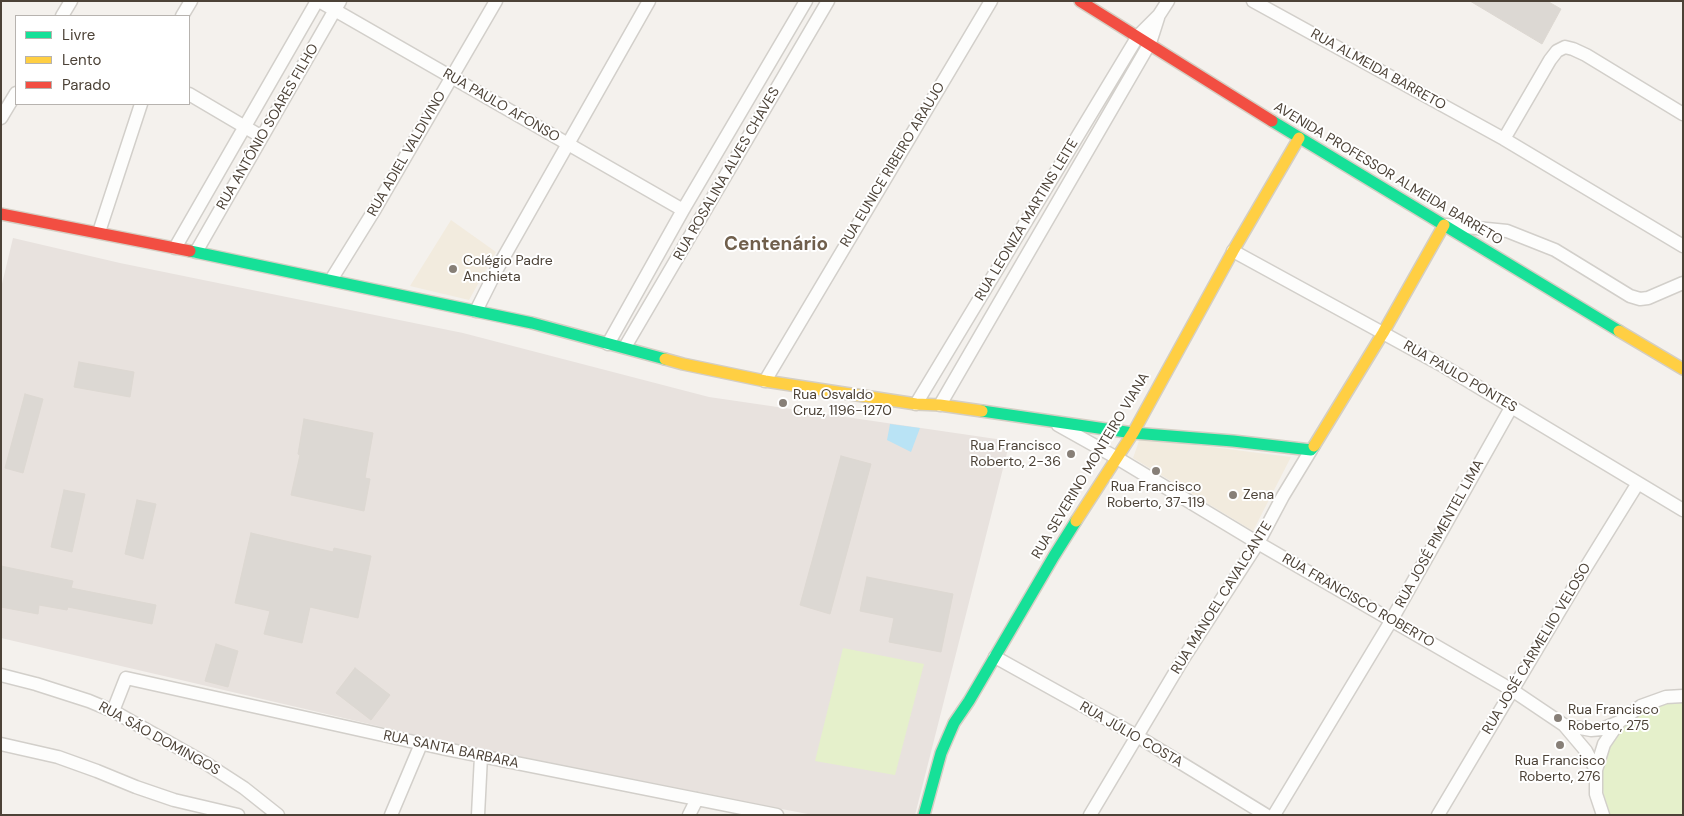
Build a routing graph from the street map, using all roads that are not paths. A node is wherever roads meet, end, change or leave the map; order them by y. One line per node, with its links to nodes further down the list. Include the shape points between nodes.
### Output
1 (70, 1): 13 (street)
2 (191, 1): 14 (street)
3 (318, 1): 12 (street, RUA PAULO AFONSO); 24 (street, RUA ANTÔNIO SOARES FILHO)
4 (496, 1): 18 (street, RUA ADIEL VALDIVINO)
5 (649, 1): 28 (street)
6 (806, 1): 29 (street, RUA ROSALINA ALVES CHAVES)
7 (828, 1): 42 (street, RUA ROSALINA ALVES CHAVES)
8 (991, 1): 44 (street, RUA EUNICE RIBEIRO ARAUJO)
9 (1080, 1): 16 (street, AVENIDA PROFESSOR ALMEIDA BARRETO)
10 (1168, 1): 15 (street)
11 (1253, 1): 27 (street, RUA ALMEIDA BARRETO)
12 (338, 6): 18 (street, RUA PAULO AFONSO); 25 (street, RUA ANTÔNIO SOARES FILHO)
13 (63, 15)
14 (183, 15)
15 (1158, 15): 16 (street, RUA LEONIZA MARTINS LEITE); 17 (street, RUA LEONIZA MARTINS LEITE)
16 (1138, 36): 17 (street, AVENIDA PROFESSOR ALMEIDA BARRETO); 45 (street, RUA LEONIZA MARTINS LEITE)
17 (1150, 43): 26 (street, AVENIDA PROFESSOR ALMEIDA BARRETO); 46 (street, RUA LEONIZA MARTINS LEITE)
18 (452, 77): 28 (street, RUA PAULO AFONSO); 37 (street, RUA ADIEL VALDIVINO)
19 (15, 95): 23 (street)
20 (190, 95): 24 (street)
21 (141, 105): 32 (street)
22 (1683, 114): 27 (street, via 1586,55 1564,47 1550,60)
23 (1, 118)
24 (244, 127): 25 (street); 34 (street, RUA ANTÔNIO SOARES FILHO)
25 (262, 137): 36 (street, RUA ANTÔNIO SOARES FILHO)
26 (1299, 138): 31 (street, AVENIDA PROFESSOR ALMEIDA BARRETO); 35 (street, RUA SEVERINO MONTEIRO VIANA)
27 (1504, 139): 33 (street, RUA ALMEIDA BARRETO)
28 (568, 144): 29 (street, RUA PAULO AFONSO); 39 (street)
29 (683, 210): 41 (street, RUA ROSALINA ALVES CHAVES)
30 (1, 214): 32 (street)
31 (1444, 225): 38 (street, via 1507,231 1555,250 1640,299); 40 (street, RUA MANOEL CAVALCANTE); 43 (street, AVENIDA PROFESSOR ALMEIDA BARRETO)
32 (99, 232): 34 (street)
33 (1683, 246)
34 (175, 248): 36 (street)
35 (1233, 250): 40 (street, RUA PAULO PONTES); 49 (street, RUA SEVERINO MONTEIRO VIANA)
36 (196, 252): 37 (street)
37 (331, 280): 39 (street)
38 (1683, 283)
39 (476, 311): 41 (street)
40 (1383, 333): 47 (street, RUA PAULO PONTES); 50 (street, RUA MANOEL CAVALCANTE)
41 (608, 344): 42 (street)
42 (625, 347): 44 (street, via 682,364)
43 (1683, 369)
44 (765, 381): 45 (street)
45 (916, 404): 46 (street)
46 (940, 405): 48 (street)
47 (1512, 406): 52 (street, RUA PAULO PONTES); 55 (street, RUA JOSÉ PIMENTEL LIMA)
48 (1047, 420): 49 (street); 51 (street, RUA FRANCISCO ROBERTO)
49 (1132, 432): 50 (street); 51 (street, RUA SEVERINO MONTEIRO VIANA)
50 (1311, 450): 54 (street, RUA MANOEL CAVALCANTE)
51 (1117, 458): 54 (street, RUA FRANCISCO ROBERTO); 56 (street, RUA SEVERINO MONTEIRO VIANA)
52 (1638, 483): 53 (street, RUA PAULO PONTES); 58 (street, RUA JOSÉ CARMELIIO VELOSO)
53 (1683, 510)
54 (1258, 543): 55 (street, RUA FRANCISCO ROBERTO); 63 (street, RUA MANOEL CAVALCANTE)
55 (1390, 621): 58 (street, RUA FRANCISCO ROBERTO); 78 (street, RUA JOSÉ PIMENTEL LIMA)
56 (995, 657): 63 (street, RUA JÚLIO COSTA); 75 (street, RUA SEVERINO MONTEIRO VIANA, via 947,738)
57 (1, 675): 60 (street, RUA SÃO DOMINGOS)
58 (1512, 690): 62 (street, RUA FRANCISCO ROBERTO); 79 (street, RUA JOSÉ CARMELIIO VELOSO)
59 (1683, 696): 61 (street, via 1666,697 1641,706)
60 (113, 711): 65 (street, RUA SANTA BARBARA, via 126,678); 70 (street, RUA SÃO DOMINGOS, via 207,764)
61 (1619, 722): 62 (street, RUA FRANCISCO ROBERTO, via 1591,730); 67 (street, via 1604,744)
62 (1564, 725): 67 (street, RUA FRANCISCO ROBERTO, via 1586,750)
63 (1136, 736): 76 (street, RUA MANOEL CAVALCANTE); 77 (street, RUA JÚLIO COSTA)
64 (1, 744): 69 (street, via 58,757 174,800)
65 (421, 744): 66 (street, RUA SANTA BARBARA); 71 (street)
66 (481, 756): 68 (street, RUA SANTA BARBARA); 72 (street)
67 (1596, 770): 80 (street, via 1596,794)
68 (696, 799): 73 (street); 74 (street, RUA SANTA BARBARA)
69 (238, 815)
70 (278, 815)
71 (390, 815)
72 (478, 815)
73 (689, 815)
74 (777, 815)
75 (924, 815)
76 (1090, 815)
77 (1266, 815)
78 (1274, 815)
79 (1438, 815)
80 (1603, 815)

